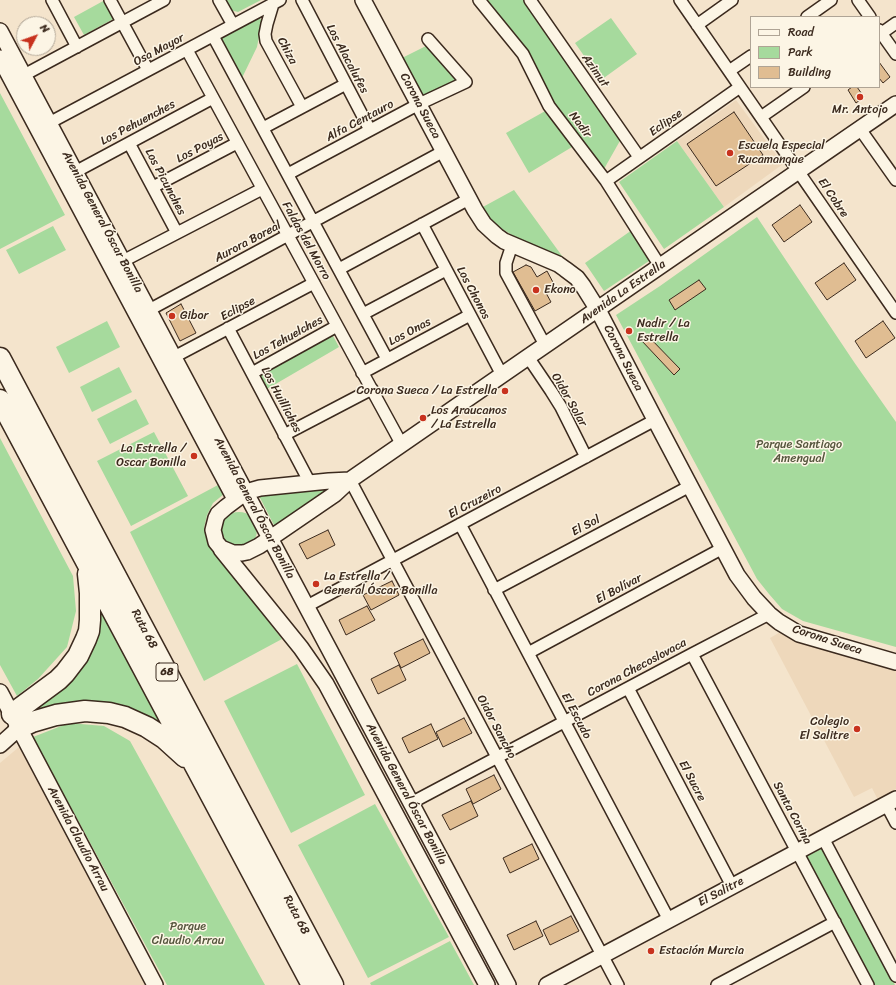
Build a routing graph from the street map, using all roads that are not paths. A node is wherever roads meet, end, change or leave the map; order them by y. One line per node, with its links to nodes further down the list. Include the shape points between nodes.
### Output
1 (52, 0): 24 (street)
2 (110, 0): 16 (street)
3 (164, 0): 16 (street)
4 (219, 0): 19 (street)
5 (302, 0): 32 (street, Los Alacalufes)
6 (363, 0): 36 (main road, Corona Sueca)
7 (479, 0): 52 (street, Nadir, via 523,54 549,106)
8 (680, 0): 18 (street, El Cobre)
9 (732, 0): 18 (street)
10 (831, 0): 14 (street)
11 (858, 0): 15 (street)
12 (533, 1): 47 (street, Azimut)
13 (277, 2): 19 (street, Osa Mayor); 38 (street, Chiza, via 266,29 266,41)
14 (807, 16)
15 (869, 16)
16 (122, 22): 24 (street); 29 (street)
17 (896, 23): 21 (street)
18 (697, 24): 30 (street, El Cobre)
19 (233, 25): 22 (street, Osa Mayor)
20 (0, 31): 31 (main road, Avenida General Óscar Bonilla)
21 (880, 33): 26 (street)
22 (213, 36): 25 (street, Osa Mayor); 41 (street, Faldas del Morro)
23 (428, 40): 36 (street, Alfa Centauro, via 466,82)
24 (77, 47): 31 (street)
25 (187, 50): 29 (street, Osa Mayor); 35 (street, Faldas del Morro)
26 (896, 54)
27 (750, 57): 30 (street)
28 (0, 58): 90 (main road, Avenida General Óscar Bonilla)
29 (148, 70): 40 (street, Osa Mayor)
30 (729, 71): 33 (street, El Cobre)
31 (24, 75): 40 (main road, Avenida General Óscar Bonilla)
32 (346, 84): 38 (street); 43 (street, Los Alacalufes)
33 (740, 87): 39 (street, El Cobre); 47 (street, Eclipse)
34 (803, 88): 39 (street)
35 (213, 98): 44 (street, Los Pehuenches); 45 (street, Faldas del Morro)
36 (419, 104): 43 (street, Alfa Centauro); 46 (main road, Corona Sueca)
37 (896, 104): 42 (main road, Avenida La Estrella)
38 (302, 107): 41 (street)
39 (761, 117): 48 (street, El Cobre)
40 (49, 123): 49 (main road, Avenida General Óscar Bonilla)
41 (263, 128): 50 (street, Faldas del Morro)
42 (860, 129): 48 (main road, Avenida La Estrella); 51 (street)
43 (370, 130): 50 (street, Alfa Centauro)
44 (129, 143): 49 (street, Los Pehuenches); 53 (street, Los Picunches)
45 (237, 143): 53 (street, Los Poyas); 54 (street, Faldas del Morro)
46 (444, 151): 55 (main road, Corona Sueca); 56 (street, Aurora Boreal)
47 (640, 157): 52 (street, Eclipse)
48 (799, 171): 62 (main road, Avenida La Estrella); 68 (street, El Cobre)
49 (75, 172): 61 (main road, Avenida General Óscar Bonilla)
50 (288, 174): 56 (street, Faldas del Morro)
51 (896, 180)
52 (606, 181): 62 (street, Nadir)
53 (153, 187): 58 (street, Los Picunches)
54 (262, 189): 58 (street); 59 (street, Faldas del Morro)
55 (469, 199): 57 (street); 60 (main road, Corona Sueca, via 484,224)
56 (313, 221): 59 (street, Aurora Boreal); 63 (street, Faldas del Morro)
57 (422, 224): 63 (street); 64 (street, Los Chonos)
58 (177, 233): 61 (street)
59 (288, 235): 65 (street, Faldas del Morro); 66 (street, Aurora Boreal)
60 (512, 245): 67 (main road, Corona Sueca, via 558,264 572,273 584,286); 73 (street, via 506,263 506,273)
61 (123, 261): 66 (main road, Avenida General Óscar Bonilla)
62 (660, 266): 67 (main road, Avenida La Estrella)
63 (339, 269): 69 (street, Faldas del Morro)
64 (446, 270): 69 (street); 70 (street, Los Chonos)
65 (314, 283): 71 (street, Faldas del Morro); 72 (street, Eclipse)
66 (149, 310): 74 (main road, Avenida General Óscar Bonilla)
67 (598, 310): 73 (main road, Avenida La Estrella); 83 (main road, Corona Sueca)
68 (896, 313)
69 (363, 314): 77 (street, Faldas del Morro)
70 (470, 315): 77 (street, Los Onas); 80 (street, Los Chonos)
71 (337, 326): 78 (street, Los Tehuelches); 79 (street, Faldas del Morro)
72 (228, 328): 74 (street, Eclipse); 78 (street, Los Huilliches)
73 (545, 345): 75 (main road, Avenida La Estrella)
74 (174, 357): 90 (main road, Avenida General Óscar Bonilla)
75 (528, 357): 80 (main road, Avenida La Estrella); 86 (street, Oidor Solar, via 551,391)
76 (0, 358): 122 (highway, Ruta 68 / 68)
77 (387, 359): 79 (street, Los Onas)
78 (252, 373): 84 (street, Los Huilliches)
79 (362, 373): 81 (street, Faldas del Morro)
80 (502, 375): 85 (main road, Avenida La Estrella)
81 (372, 389): 84 (street); 85 (street, Faldas del Morro)
82 (0, 400): 95 (highway, Ruta 68 / 68)
83 (655, 420): 86 (street, El Cruzeiro); 89 (main road, Corona Sueca)
84 (284, 435): 88 (street, Los Huilliches)
85 (402, 445): 87 (main road, Avenida La Estrella)
86 (586, 457): 91 (street, El Cruzeiro)
87 (350, 480): 88 (main road, Avenida La Estrella); 92 (main road, Avenida La Estrella, via 335,494); 96 (street, Oidor Sancho)
88 (310, 483): 90 (main road, Avenida La Estrella, via 260,488)
89 (690, 486): 94 (main road, Corona Sueca); 97 (street, El Sol)
90 (241, 496): 92 (main road, Avenida General Óscar Bonilla); 93 (main road, Avenida La Estrella, via 218,514 213,525 214,538)
91 (460, 524): 96 (street, El Cruzeiro); 97 (street, El Escudo)
92 (270, 538): 93 (main road, Avenida La Estrella, via 242,553 229,552); 98 (main road, Avenida General Óscar Bonilla)
93 (221, 548): 123 (main road, Avenida General Óscar Bonilla, via 301,648 326,684)
94 (723, 548): 99 (main road, Corona Sueca, via 744,586); 100 (street, El Bolívar)
95 (85, 560): 105 (highway, via 90,593 90,620 83,646 71,666); 109 (highway, Ruta 68 / 68)
96 (393, 560): 98 (street, El Cruzeiro); 108 (street, Oidor Sancho)
97 (494, 590): 100 (street, El Escudo)
98 (307, 606): 111 (main road, Avenida General Óscar Bonilla)
99 (769, 614): 101 (street, Corona Checoslovaca); 102 (main road, Corona Sueca, via 799,634)
100 (528, 653): 106 (street, El Escudo)
101 (692, 654): 103 (street, Corona Checoslovaca); 114 (street, Santa Corina)
102 (896, 662)
103 (628, 688): 106 (street, Corona Checoslovaca); 115 (street, El Sucre)
104 (0, 692): 105 (main road, Avenida Claudio Arrau)
105 (15, 721): 107 (main road); 109 (highway, via 32,722 56,715 86,711 109,713 133,720 155,732 174,746); 120 (main road, Avenida Claudio Arrau)
106 (564, 722): 108 (street, Corona Checoslovaca); 116 (street, El Escudo)
107 (0, 745)
108 (497, 757): 111 (street, Corona Checoslovaca); 118 (street, Oidor Sancho)
109 (197, 769): 121 (highway, Ruta 68 / 68)
110 (891, 802): 112 (street); 113 (main road, El Salitre)
111 (411, 803): 124 (main road, Avenida General Óscar Bonilla)
112 (896, 823)
113 (823, 838): 114 (main road, El Salitre); 119 (street, Santa Corina)
114 (797, 851): 115 (main road, El Salitre); 117 (street, Santa Corina)
115 (732, 886): 116 (main road, El Salitre)
116 (669, 920): 118 (main road, El Salitre)
117 (835, 922): 127 (street); 128 (street, Santa Corina)
118 (602, 955): 125 (main road, El Salitre); 126 (street, Oidor Sancho)
119 (896, 976)
120 (156, 985)
121 (312, 985)
122 (333, 985)
123 (487, 985)
124 (508, 985)
125 (547, 985)
126 (618, 985)
127 (717, 985)
128 (868, 985)

